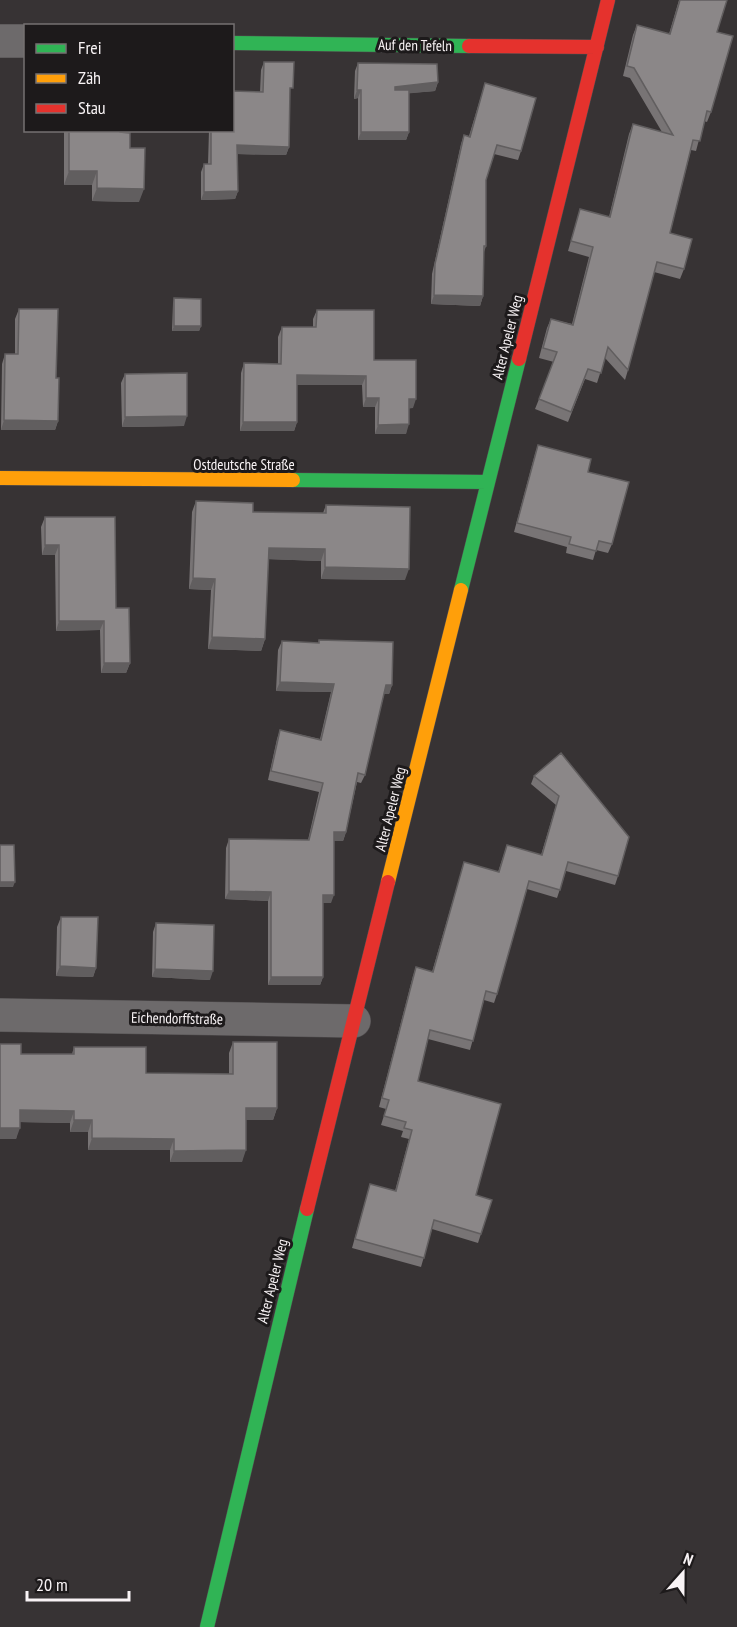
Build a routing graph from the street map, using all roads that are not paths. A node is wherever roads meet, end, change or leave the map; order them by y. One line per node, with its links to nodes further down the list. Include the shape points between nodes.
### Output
1 (608, 0): 5 (street, Alter Apeler Weg)
2 (0, 41): 3 (street)
3 (24, 41)
4 (234, 43): 5 (street, Auf den Tefeln)
5 (597, 47): 7 (street, Alter Apeler Weg)
6 (0, 478): 7 (street, Ostdeutsche Straße)
7 (488, 482): 9 (street, Alter Apeler Weg)
8 (0, 1015): 9 (street, Eichendorffstraße)
9 (354, 1021): 10 (street, Alter Apeler Weg)
10 (207, 1627)

